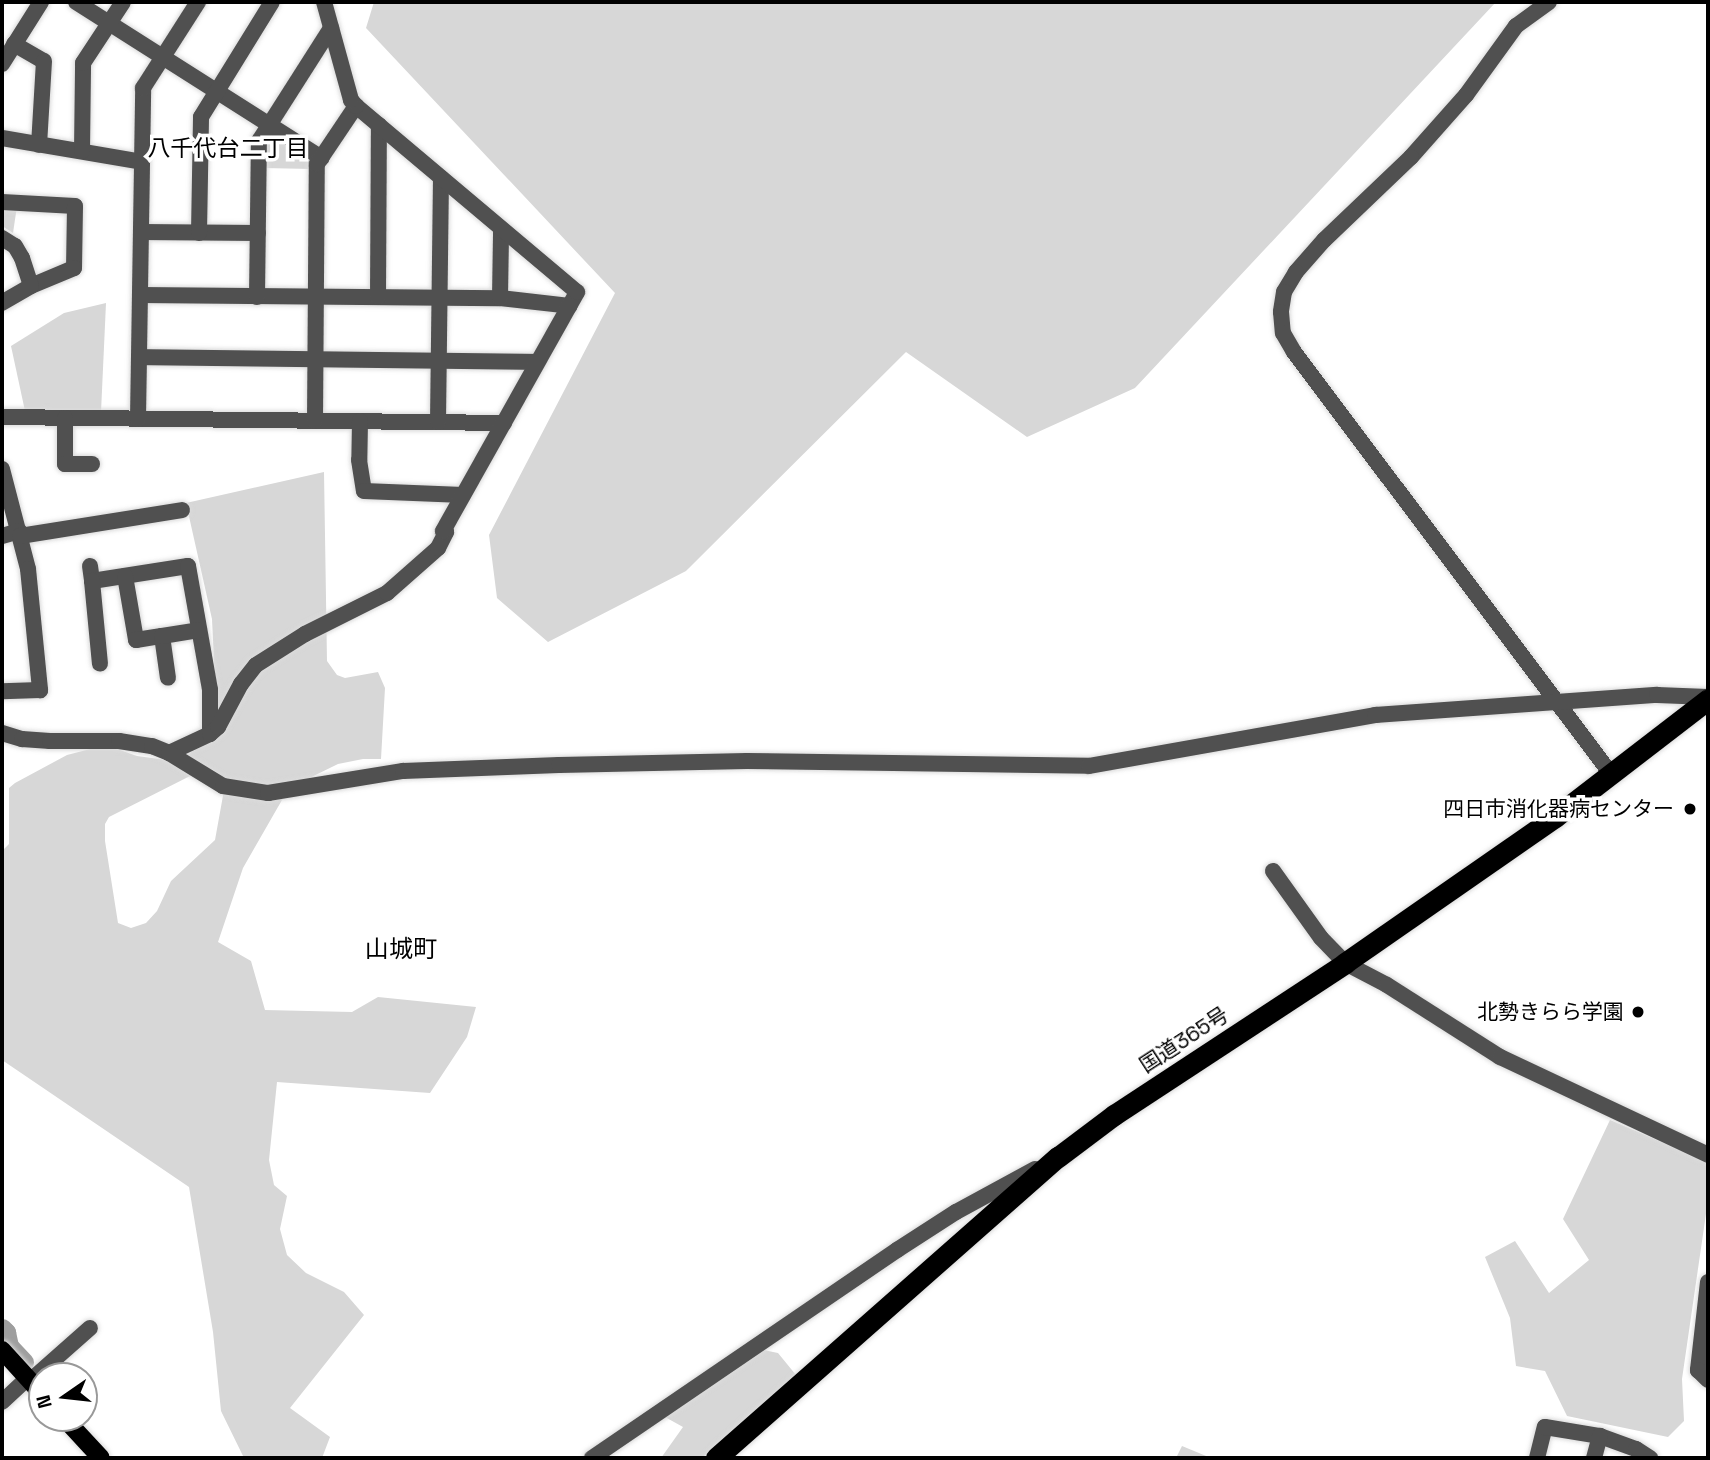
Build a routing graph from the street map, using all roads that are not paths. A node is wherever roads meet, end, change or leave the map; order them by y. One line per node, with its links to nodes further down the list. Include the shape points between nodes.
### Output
1 (41, 2): 10 (street)
2 (76, 2): 8 (street)
3 (123, 2): 8 (street)
4 (198, 2): 11 (street)
5 (272, 2): 13 (street)
6 (324, 2): 9 (street)
7 (1549, 2): 62 (street, via 1516,26 1466,95 1411,158 1296,272 1284,292 1281,312 1283,333 1294,352)
8 (110, 23): 11 (street); 19 (street, via 83,63)
9 (331, 28): 14 (street); 15 (street)
10 (14, 44): 12 (street); 18 (street, via 44,61)
11 (163, 57): 13 (street); 21 (street, via 143,88)
12 (2, 64)
13 (216, 90): 15 (street); 26 (street, via 201,117)
14 (356, 106): 16 (street); 20 (street)
15 (269, 124): 20 (street); 27 (street, via 259,141)
16 (379, 125): 22 (street); 33 (street)
17 (2, 138): 18 (street)
18 (39, 145): 19 (street)
19 (82, 152): 21 (street)
20 (322, 158): 32 (street, via 317,164)
21 (142, 162): 25 (street)
22 (442, 178): 24 (street); 35 (street)
23 (2, 202): 29 (street, via 75,206 74,268)
24 (501, 231): 34 (street); 37 (street, via 577,292)
25 (141, 232): 26 (street); 30 (street)
26 (199, 233): 27 (street)
27 (258, 233): 31 (street)
28 (2, 238): 29 (street, via 15,246)
29 (31, 286): 36 (street)
30 (140, 295): 31 (street); 38 (street)
31 (257, 297): 32 (street)
32 (316, 297): 33 (street); 39 (street)
33 (377, 298): 35 (street)
34 (500, 298): 35 (street); 37 (street)
35 (439, 299): 40 (street)
36 (2, 303)
37 (570, 306): 41 (street)
38 (139, 357): 39 (street); 44 (street)
39 (315, 359): 40 (street); 45 (street)
40 (439, 360): 41 (street); 47 (street)
41 (536, 362): 48 (street)
42 (2, 416): 43 (street)
43 (65, 418): 44 (street); 49 (street, via 65,464)
44 (138, 419): 45 (street)
45 (315, 421): 46 (street)
46 (360, 421): 47 (street); 51 (street, via 359,460 365,491)
47 (438, 422): 48 (street)
48 (504, 424): 51 (street)
49 (92, 464)
50 (2, 470): 53 (street)
51 (463, 495): 64 (street, via 443,531 442,542 426,560 387,593 305,634 256,666)
52 (182, 510): 53 (street)
53 (19, 534): 54 (street); 60 (street, via 28,569 40,690)
54 (2, 536)
55 (125, 576): 56 (street, via 188,566); 57 (street, via 135,640); 58 (street, via 91,573)
56 (199, 630): 57 (street); 64 (street, via 210,690)
57 (162, 636): 59 (street)
58 (100, 664)
59 (168, 678)
60 (2, 691)
61 (1708, 698): 62 (street, via 1657,695); 66 (highway, 国道365号)
62 (1558, 702): 65 (street, via 1375,715 1089,766 747,761 559,765 403,771 268,793 223,786); 66 (street)
63 (2, 733): 65 (street, via 22,740 130,742)
64 (210, 734): 65 (street)
65 (169, 753)
66 (1611, 774): 68 (highway, 国道365号)
67 (1273, 871): 68 (street, via 1321,939)
68 (1345, 963): 69 (street, via 1500,1057); 70 (highway, 国道365号)
69 (1708, 1155)
70 (1058, 1157): 82 (street, via 956,1212); 83 (highway, 国道365号)
71 (1708, 1289): 76 (street, via 1698,1370)
72 (90, 1328): 74 (street)
73 (2, 1350): 75 (main road)
74 (54, 1362)
75 (28, 1375)
76 (1708, 1380)
77 (28, 1385): 78 (street)
78 (2, 1402)
79 (77, 1432): 81 (main road)
80 (1600, 1436): 84 (street, via 1545,1427); 85 (street); 86 (street)
81 (101, 1458)
82 (592, 1458)
83 (716, 1458)
84 (1537, 1458)
85 (1594, 1458)
86 (1650, 1458)

